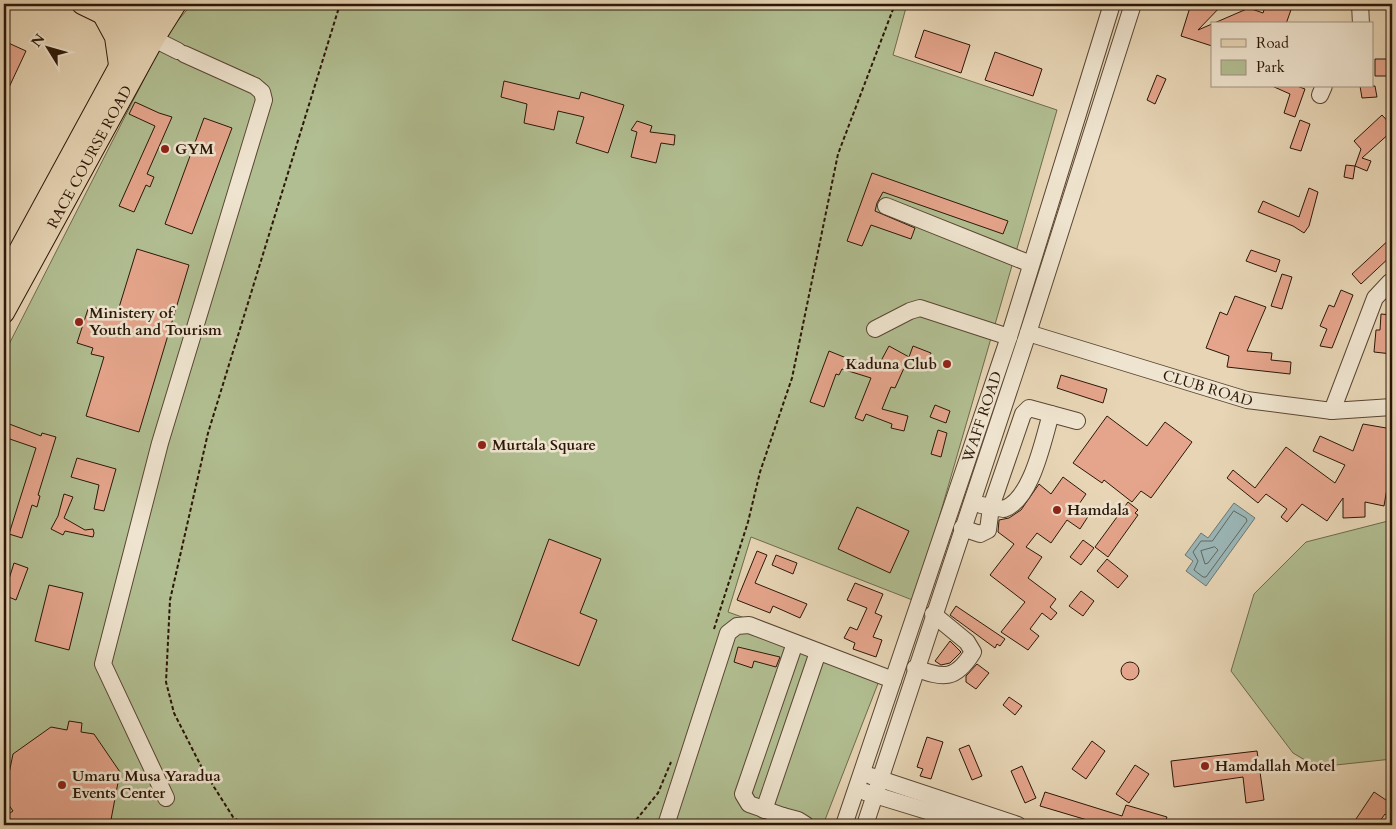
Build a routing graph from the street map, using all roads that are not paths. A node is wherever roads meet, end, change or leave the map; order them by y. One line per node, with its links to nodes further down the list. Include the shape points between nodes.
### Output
1 (82, 4): 6 (main road)
2 (176, 4): 8 (main road, RACE COURSE ROAD)
3 (1112, 4): 11 (street, WAFF ROAD)
4 (1133, 4): 16 (street, WAFF ROAD)
5 (1360, 4): 7 (street)
6 (110, 8): 8 (main road); 9 (main road)
7 (1361, 22)
8 (150, 23): 9 (main road, RACE COURSE ROAD); 14 (main road, RACE COURSE ROAD); 35 (street, via 181,52 255,86 262,92 264,100 160,443 103,664)
9 (119, 65): 12 (main road, RACE COURSE ROAD)
10 (886, 206): 11 (street)
11 (1030, 264): 17 (street, WAFF ROAD)
12 (4, 278)
13 (1390, 282): 19 (street, via 1375,298)
14 (4, 313)
15 (875, 329): 17 (street, via 920,308)
16 (1028, 333): 19 (street, CLUB ROAD, via 1246,400); 22 (street, WAFF ROAD)
17 (1009, 337): 29 (street, WAFF ROAD)
18 (1392, 407): 19 (street, CLUB ROAD)
19 (1332, 411)
20 (1051, 414): 21 (street); 23 (street, via 1030,479 1007,508); 23 (street, via 1029,408 1023,414)
21 (1078, 421)
22 (970, 503): 23 (street); 24 (street, WAFF ROAD)
23 (991, 507): 24 (street, via 985,533)
24 (962, 528): 25 (street, WAFF ROAD)
25 (933, 614): 28 (street, WAFF ROAD); 28 (street, via 967,642 974,652 964,668 939,677)
26 (795, 642): 27 (street); 36 (street, via 743,794 749,804); 39 (street, via 749,625 737,626 728,633)
27 (818, 652): 29 (street); 36 (street)
28 (915, 668): 30 (street, WAFF ROAD)
29 (893, 680): 31 (street, WAFF ROAD)
30 (888, 755): 32 (street, WAFF ROAD); 34 (street)
31 (862, 773): 32 (street); 33 (street, WAFF ROAD)
32 (877, 787): 33 (street); 34 (street); 38 (street, WAFF ROAD)
33 (856, 789): 41 (street, WAFF ROAD)
34 (906, 796): 38 (street); 42 (street); 43 (street)
35 (166, 798)
36 (764, 810): 37 (street)
37 (782, 821): 40 (street, via 798,820)
38 (866, 821)
39 (666, 825)
40 (806, 825)
41 (844, 825)
42 (973, 825)
43 (1018, 825)

